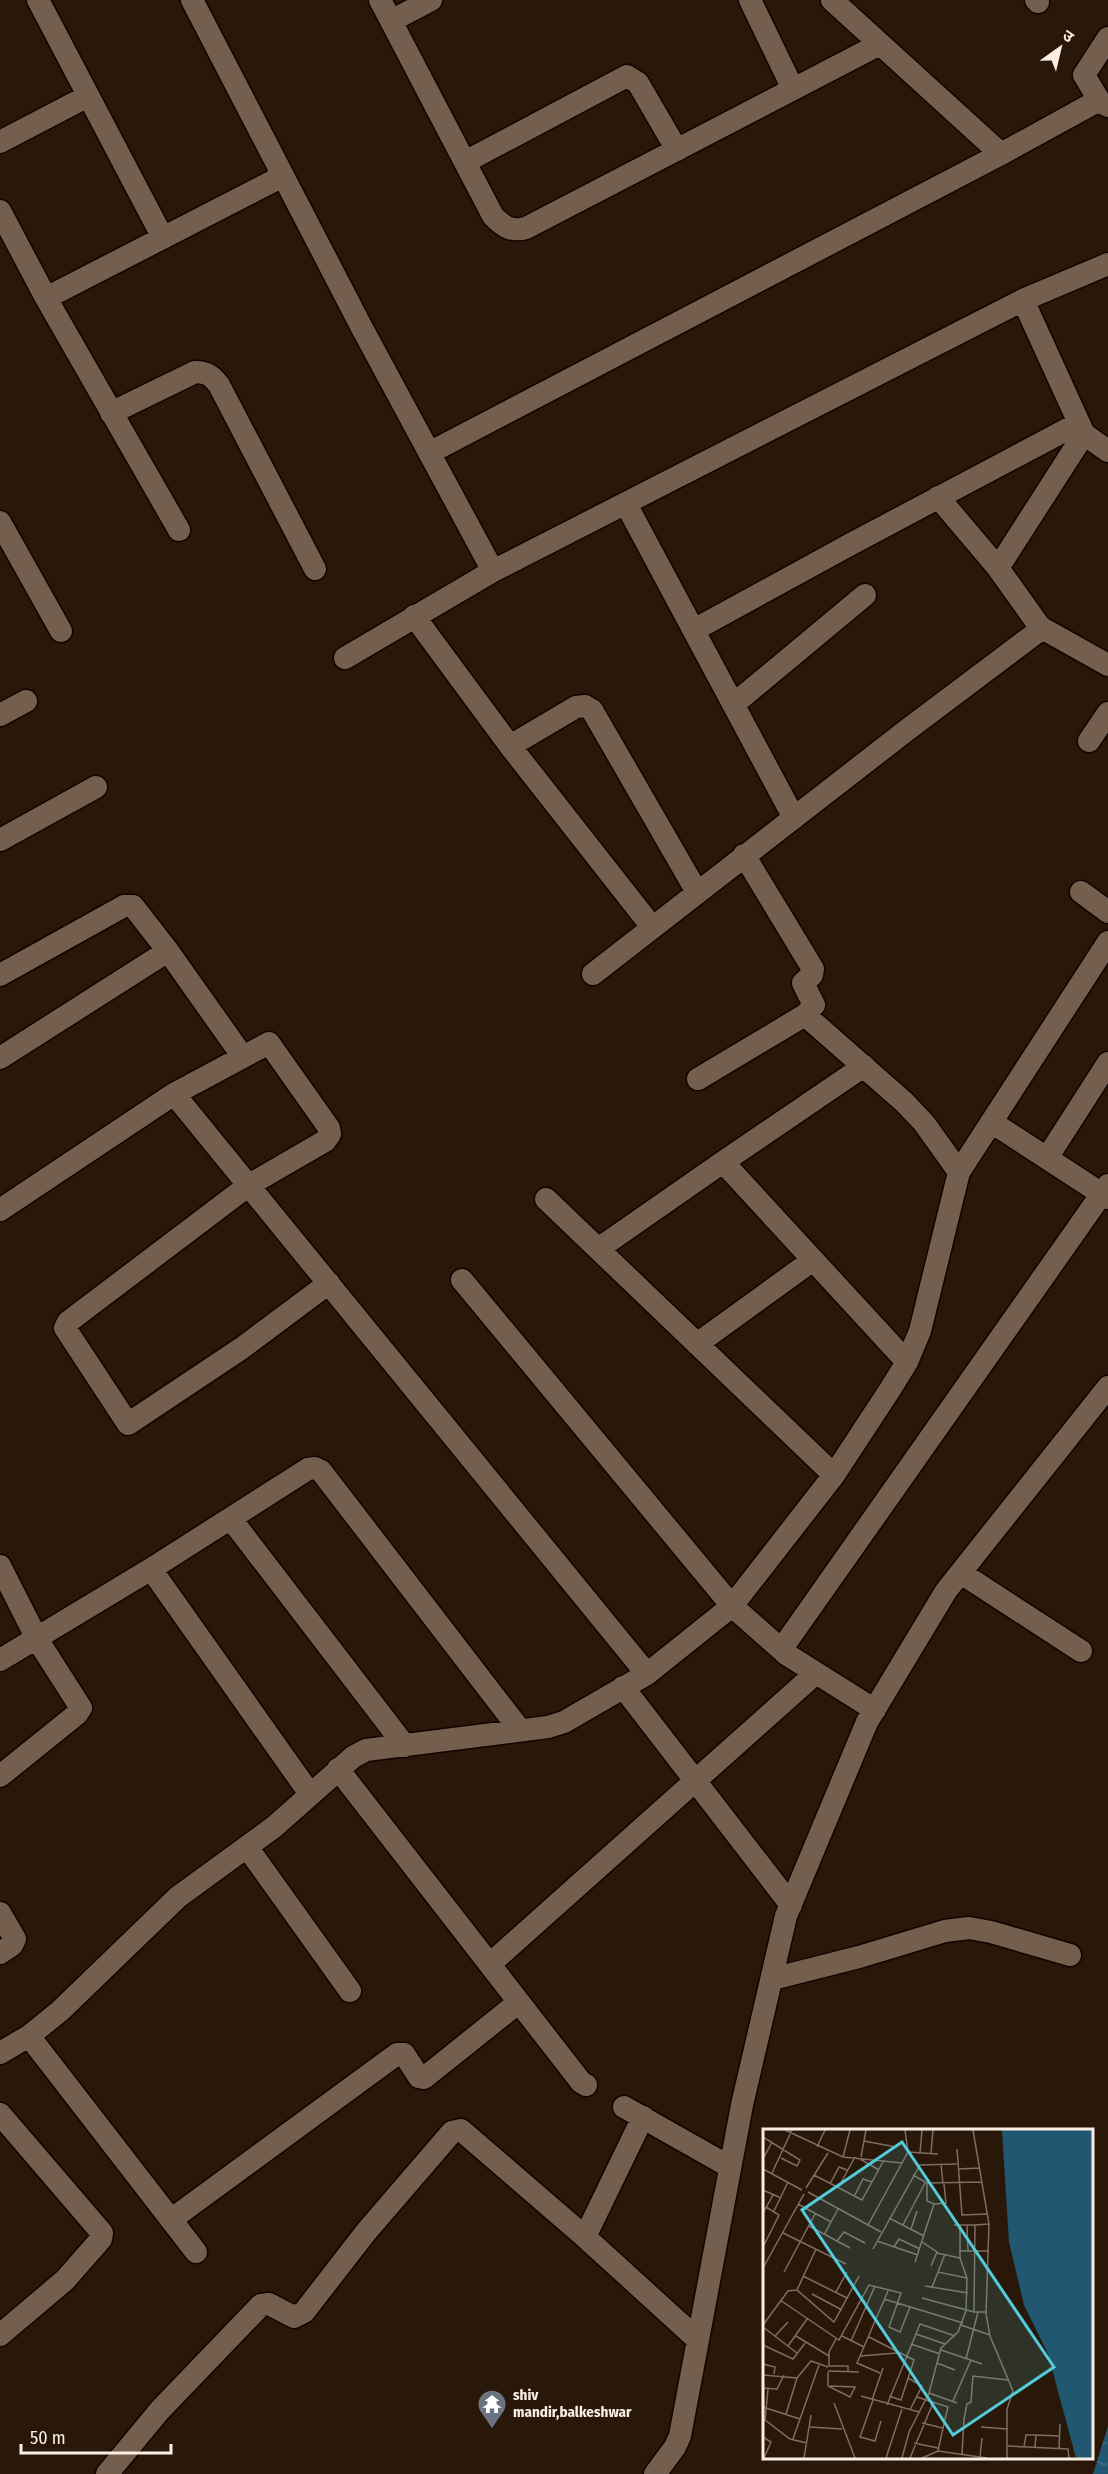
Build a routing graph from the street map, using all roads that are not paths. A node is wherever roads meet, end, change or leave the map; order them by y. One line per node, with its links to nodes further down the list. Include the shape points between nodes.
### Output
1 (38, 0): 11 (street)
2 (192, 0): 17 (street)
3 (380, 0): 7 (street)
4 (430, 0): 7 (street)
5 (750, 0): 10 (street)
6 (832, 0): 9 (street)
7 (391, 21): 16 (street)
8 (1108, 38): 12 (street, via 1084,75)
9 (880, 44): 10 (street); 15 (street)
10 (794, 89): 14 (street)
11 (88, 96): 13 (street); 19 (street)
12 (1104, 104): 15 (street)
13 (0, 142)
14 (677, 150): 16 (street, via 516,230 493,216); 16 (street, via 638,83 627,76)
15 (1001, 154): 26 (street)
16 (465, 162)
17 (283, 176): 19 (street); 26 (street)
18 (0, 210): 21 (street)
19 (163, 238): 21 (street)
20 (1108, 264): 22 (street)
21 (46, 298): 23 (street)
22 (1023, 300): 24 (street); 28 (street)
23 (111, 413): 30 (street); 32 (street, via 195,372 213,377)
24 (1081, 429): 25 (street); 27 (street); 31 (street)
25 (1108, 451)
26 (429, 453): 33 (street)
27 (938, 497): 31 (street); 37 (street)
28 (626, 504): 33 (street); 37 (street)
29 (0, 522): 38 (street)
30 (179, 530)
31 (998, 568): 36 (street)
32 (315, 569)
33 (493, 571): 35 (street)
34 (865, 596): 42 (street)
35 (414, 616): 39 (street); 46 (street)
36 (1040, 627): 40 (street); 48 (street)
37 (694, 630): 42 (street)
38 (61, 631)
39 (345, 658)
40 (1108, 665)
41 (26, 701): 44 (street)
42 (734, 704): 48 (street)
43 (1108, 713): 45 (street)
44 (0, 715)
45 (1089, 741)
46 (510, 746): 51 (street, via 576,708 585,706 592,710); 54 (street)
47 (96, 787): 49 (street)
48 (794, 818): 50 (street)
49 (0, 840)
50 (744, 855): 51 (street); 59 (street, via 813,969 803,983 814,1005)
51 (697, 892): 54 (street)
52 (1081, 892): 53 (street)
53 (1108, 912)
54 (652, 927): 57 (street)
55 (1108, 942): 66 (street)
56 (168, 951): 58 (street, via 138,910 129,905); 60 (street); 61 (street)
57 (592, 974)
58 (0, 975)
59 (805, 1014): 63 (street); 64 (street)
60 (243, 1056): 65 (street); 70 (street, via 266,1043 272,1045 330,1134 325,1141)
61 (0, 1058)
62 (1108, 1063): 67 (street)
63 (864, 1066): 68 (street); 69 (street, via 924,1123)
64 (698, 1079)
65 (174, 1094): 70 (street); 73 (street)
66 (993, 1123): 67 (street); 69 (street)
67 (1047, 1158): 71 (street)
68 (723, 1162): 74 (street); 75 (street)
69 (959, 1172): 79 (street, via 929,1300)
70 (249, 1185): 77 (street); 77 (street, via 65,1325 126,1422 131,1423 242,1348)
71 (1106, 1192): 88 (street)
72 (546, 1199): 74 (street)
73 (0, 1210)
74 (598, 1248): 78 (street)
75 (813, 1260): 78 (street); 79 (street)
76 (462, 1280): 86 (street)
77 (329, 1284): 92 (street)
78 (696, 1344): 81 (street)
79 (907, 1362): 81 (street)
80 (1108, 1387): 85 (street)
81 (834, 1475): 86 (street)
82 (231, 1519): 84 (street); 95 (street, via 308,1469 321,1471); 96 (street)
83 (0, 1566): 87 (street)
84 (152, 1569): 87 (street); 100 (street)
85 (960, 1573): 89 (street); 94 (street)
86 (732, 1606): 88 (street); 92 (street)
87 (37, 1639): 90 (street); 98 (street, via 81,1708)
88 (783, 1651): 91 (street)
89 (1081, 1651)
90 (0, 1660)
91 (816, 1673): 94 (street); 99 (street)
92 (647, 1674): 93 (street)
93 (623, 1688): 95 (street, via 564,1722); 99 (street)
94 (875, 1710): 102 (street)
95 (520, 1730): 96 (street)
96 (405, 1746): 97 (street, via 366,1750)
97 (338, 1769): 100 (street); 106 (street)
98 (0, 1776)
99 (693, 1781): 102 (street); 106 (street)
100 (310, 1794): 101 (street)
101 (247, 1847): 108 (street); 110 (street, via 178,1897)
102 (791, 1905): 107 (street)
103 (0, 1914): 104 (street, via 15,1939)
104 (0, 1953)
105 (1070, 1955): 107 (street, via 969,1928 945,1931)
106 (490, 1964): 109 (street)
107 (772, 1979): 114 (street)
108 (350, 1991)
109 (519, 2002): 112 (street); 115 (street, via 424,2078 418,2077 404,2054 397,2054)
110 (29, 2036): 111 (street); 115 (street)
111 (0, 2053)
112 (586, 2085)
113 (4, 2128): 118 (street, via 102,2233 65,2280)
114 (730, 2167): 116 (street, via 634,2112); 119 (street)
115 (172, 2219): 117 (street)
116 (585, 2237): 119 (street); 120 (street, via 457,2129 366,2232 304,2312 294,2317 269,2304 261,2305 159,2410)
117 (196, 2252)
118 (0, 2335)
119 (697, 2338): 121 (street, via 680,2436)
120 (107, 2474)
121 (655, 2474)

